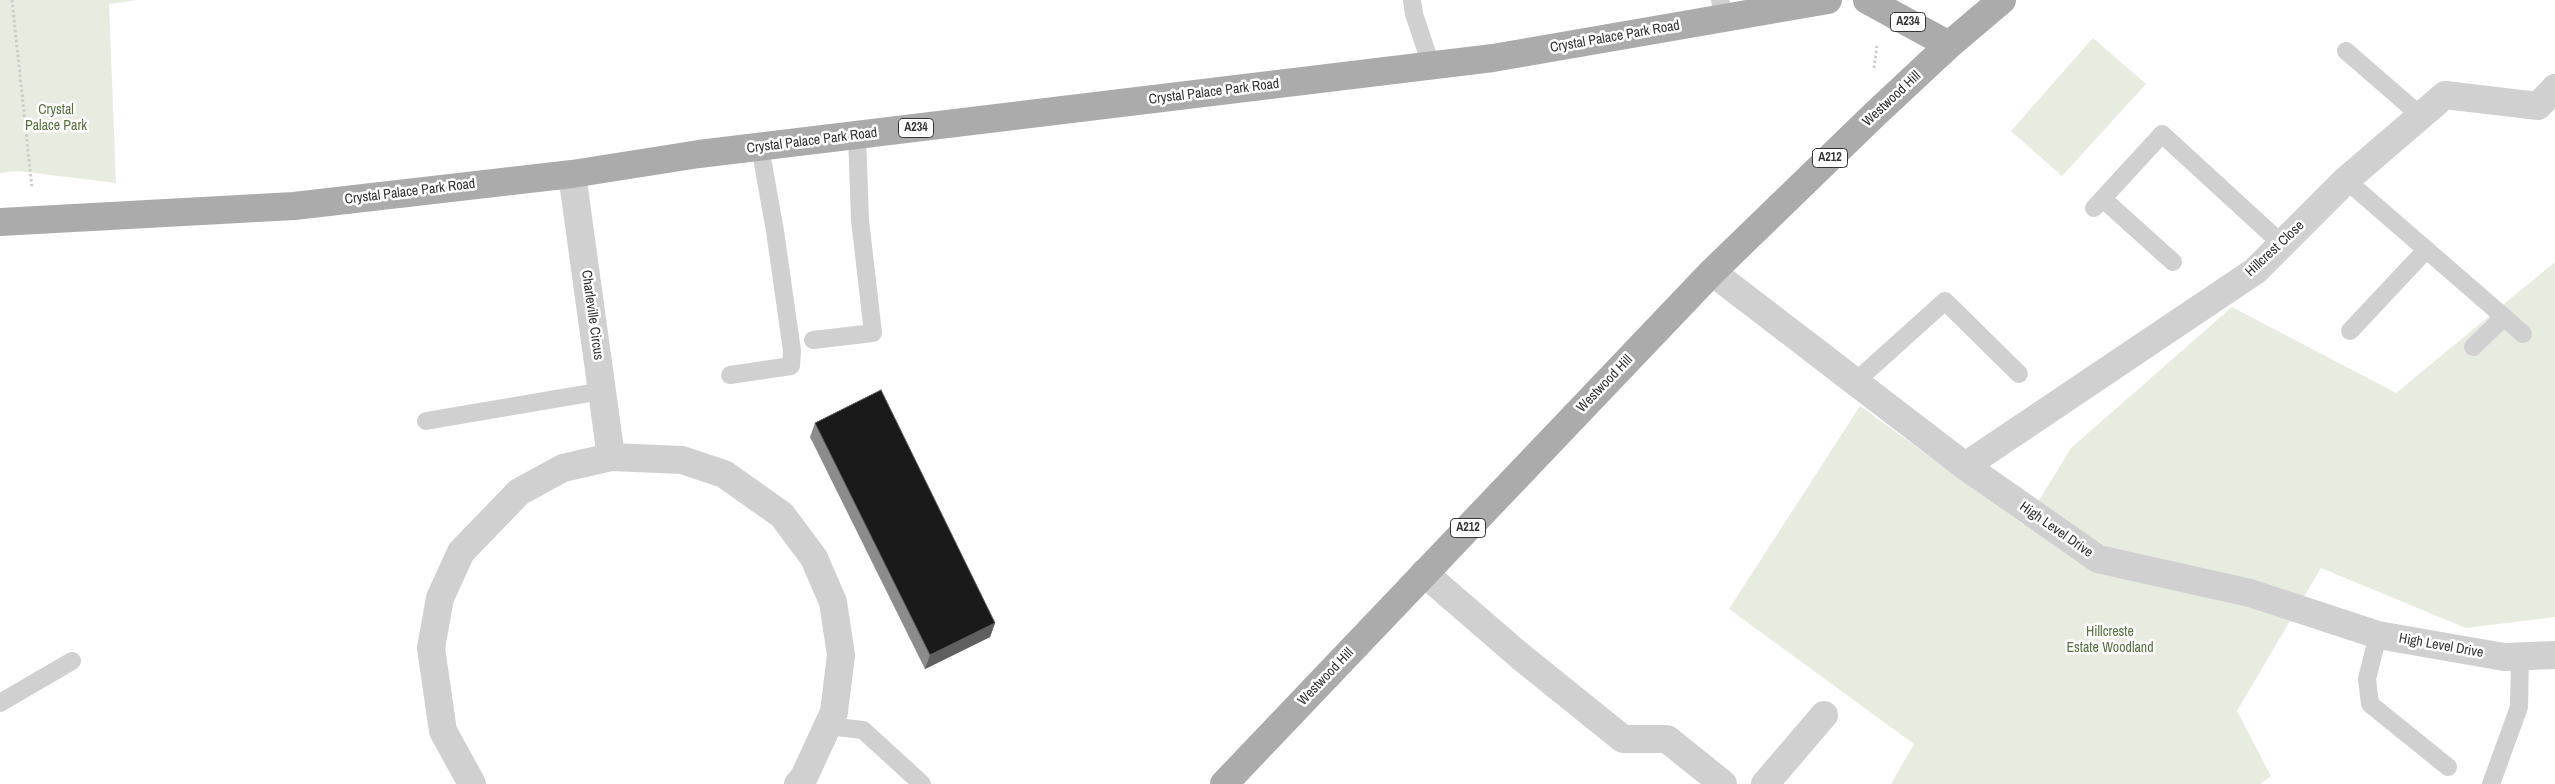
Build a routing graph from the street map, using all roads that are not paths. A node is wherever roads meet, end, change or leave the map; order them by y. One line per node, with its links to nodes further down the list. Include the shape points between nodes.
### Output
1 (1412, 0): 8 (lane)
2 (1828, 0): 5 (main road, Crystal Palace Park Road / A234)
3 (1867, 0): 6 (main road, A234)
4 (2002, 0): 6 (main road, Westwood Hill / A212)
5 (1722, 9): 8 (main road, Crystal Palace Park Road / A234, via 1493,58)
6 (1949, 45): 19 (main road, Westwood Hill / A212)
7 (2346, 51): 10 (lane)
8 (1431, 65): 11 (main road, Crystal Palace Park Road / A234)
9 (2555, 88): 10 (street, Hillcrest Close, via 2538,106 2445,95)
10 (2421, 116): 14 (street, Hillcrest Close)
11 (857, 135): 12 (main road, Crystal Palace Park Road / A234); 23 (lane, via 860,220 873,333)
12 (760, 147): 13 (main road, Crystal Palace Park Road / A234); 26 (lane, via 792,351 791,366)
13 (572, 174): 15 (main road, Crystal Palace Park Road / A234, via 294,206); 28 (street, Charleville Circus)
14 (2346, 180): 16 (street, Hillcrest Close); 17 (lane)
15 (0, 222)
16 (2282, 244): 18 (lane, via 2162,134 2098,204); 31 (street, Hillcrest Close, via 2255,271)
17 (2426, 250): 20 (lane); 21 (lane)
18 (2173, 262)
19 (1712, 272): 27 (street, High Level Drive); 32 (main road, Westwood Hill / A212)
20 (2504, 317): 22 (lane); 24 (lane)
21 (2350, 331)
22 (2523, 334)
23 (813, 340)
24 (2473, 347)
25 (2019, 374): 27 (lane, via 1945,301)
26 (730, 375)
27 (1855, 382): 31 (street, High Level Drive)
28 (602, 391): 29 (lane); 30 (street, Charleville Circus)
29 (426, 421)
30 (611, 457): 39 (street, via 682,460 724,474 782,515 814,558 833,602 841,655 834,712); 41 (street, via 563,468 519,492 461,552 440,598 431,648 443,731)
31 (1965, 466): 33 (street, High Level Drive, via 2098,559 2250,593)
32 (1424, 573): 44 (main road, Westwood Hill / A212); 45 (street, via 1623,739 1667,739)
33 (2378, 636): 35 (street, High Level Drive); 40 (lane, via 2367,679 2370,704)
34 (2555, 655): 35 (street, High Level Drive)
35 (2520, 657): 47 (lane, via 2519,707)
36 (72, 661): 37 (lane)
37 (0, 703)
38 (1824, 715): 46 (street)
39 (828, 726): 42 (street); 43 (lane, via 863,730)
40 (2448, 767)
41 (472, 784)
42 (798, 784)
43 (922, 784)
44 (1224, 784)
45 (1723, 784)
46 (1765, 784)
47 (2491, 784)

